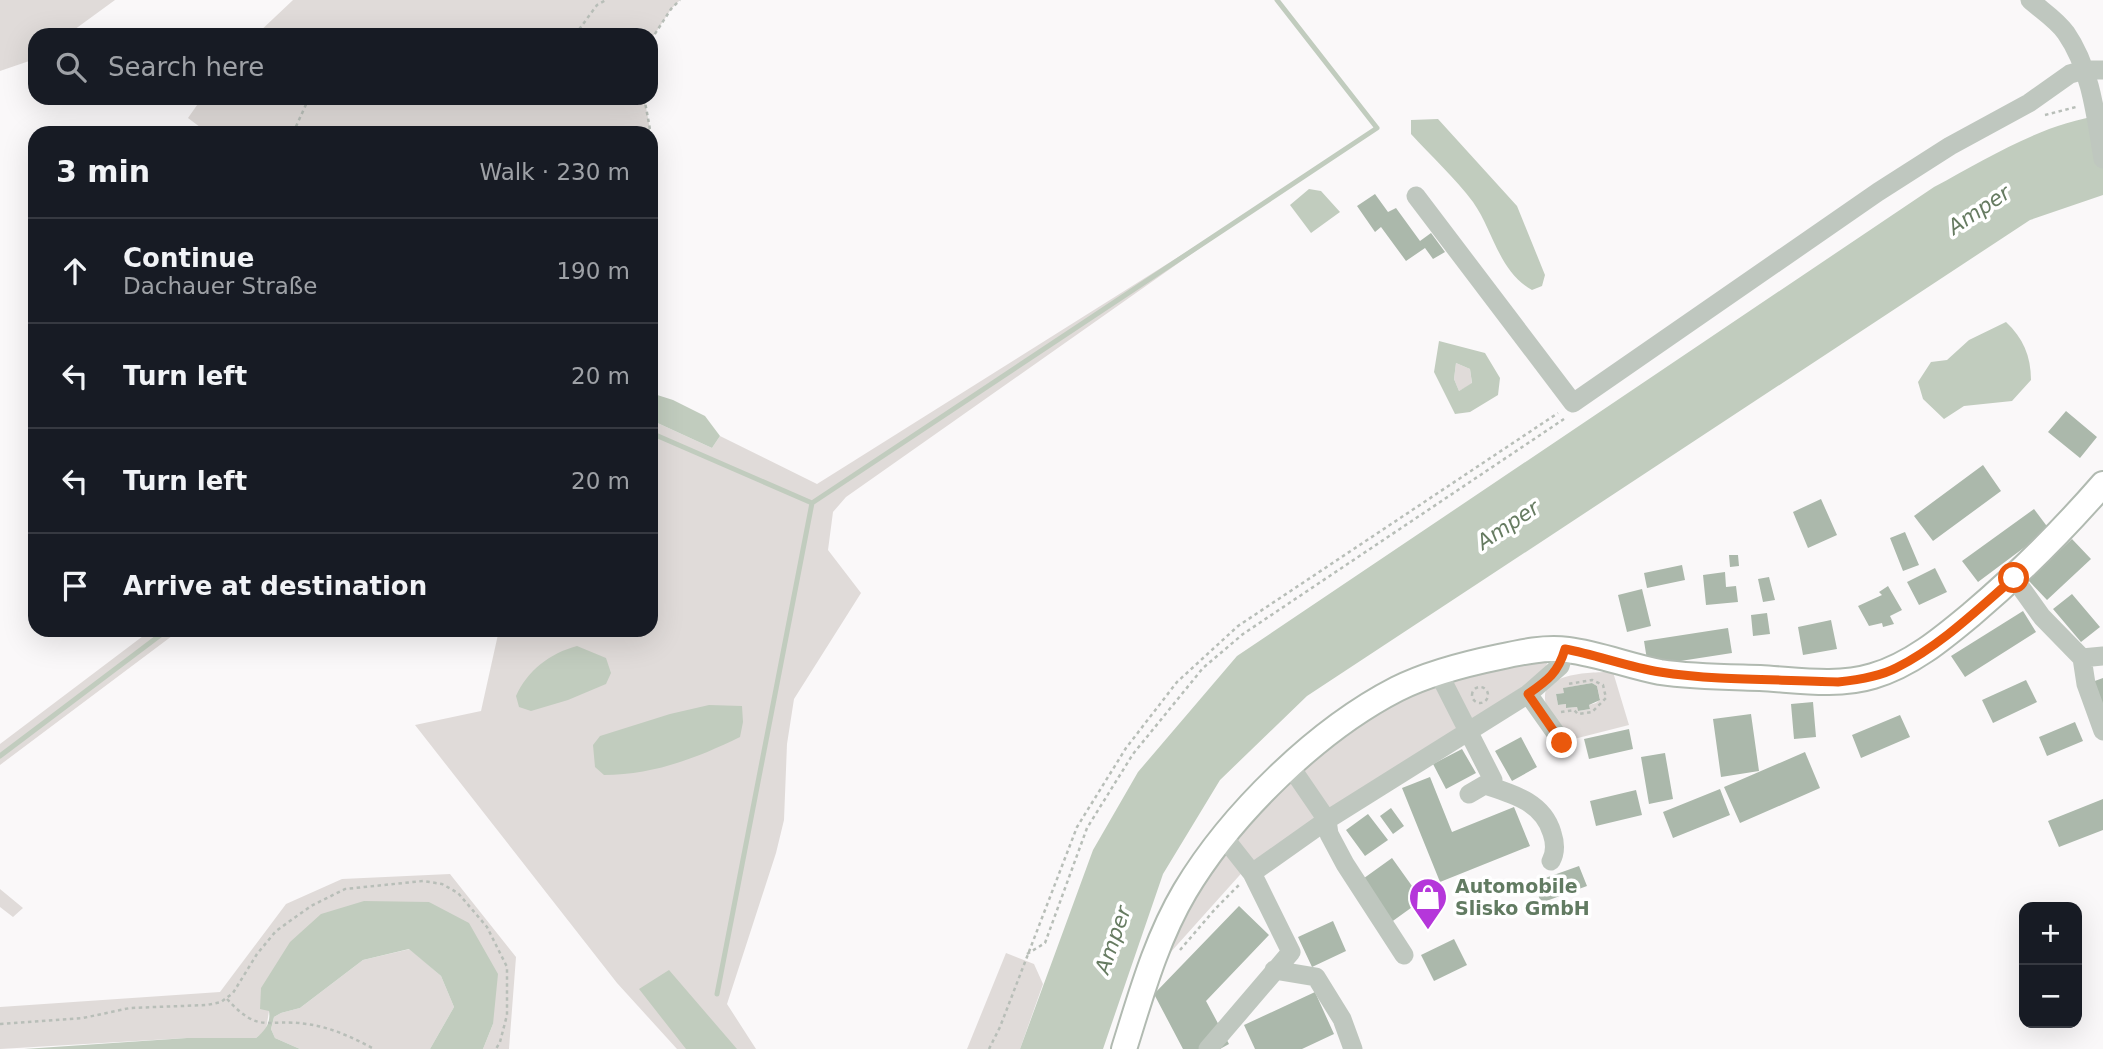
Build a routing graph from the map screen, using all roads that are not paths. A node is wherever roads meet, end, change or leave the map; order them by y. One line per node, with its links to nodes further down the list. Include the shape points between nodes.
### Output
1 (2030, 0): 2 (street, via 2065,31)
2 (2094, 70): 3 (street, via 2094,107); 4 (street, via 2070,74 1878,192 1571,409)
3 (2103, 159)
4 (1416, 196)
5 (2103, 484): 6 (main road)
6 (2014, 578): 7 (main road, via 1917,655 1895,669 1854,680 1692,676); 9 (street, via 2042,617)
7 (1565, 649): 10 (main road, via 1531,651); 11 (street, via 1560,666)
8 (2103, 656): 9 (street)
9 (2082, 658): 13 (street)
10 (1437, 672): 12 (street); 15 (main road, via 1398,688 1349,718)
11 (1528, 694): 12 (street); 14 (street)
12 (1467, 731): 16 (street); 18 (street, via 1493,780 1477,790 1512,794 1541,810 1554,844)
13 (2103, 731)
14 (1562, 743)
15 (1290, 766): 16 (street); 17 (main road)
16 (1327, 820): 19 (street); 20 (street, via 1345,864)
17 (1222, 835): 19 (street); 22 (main road, via 1184,892 1150,966)
18 (1551, 860)
19 (1252, 873): 21 (street, via 1291,952)
20 (1404, 955)
21 (1274, 970): 23 (street); 24 (street, via 1316,977 1342,1019)
22 (1124, 1049)
23 (1208, 1049)
24 (1353, 1049)

